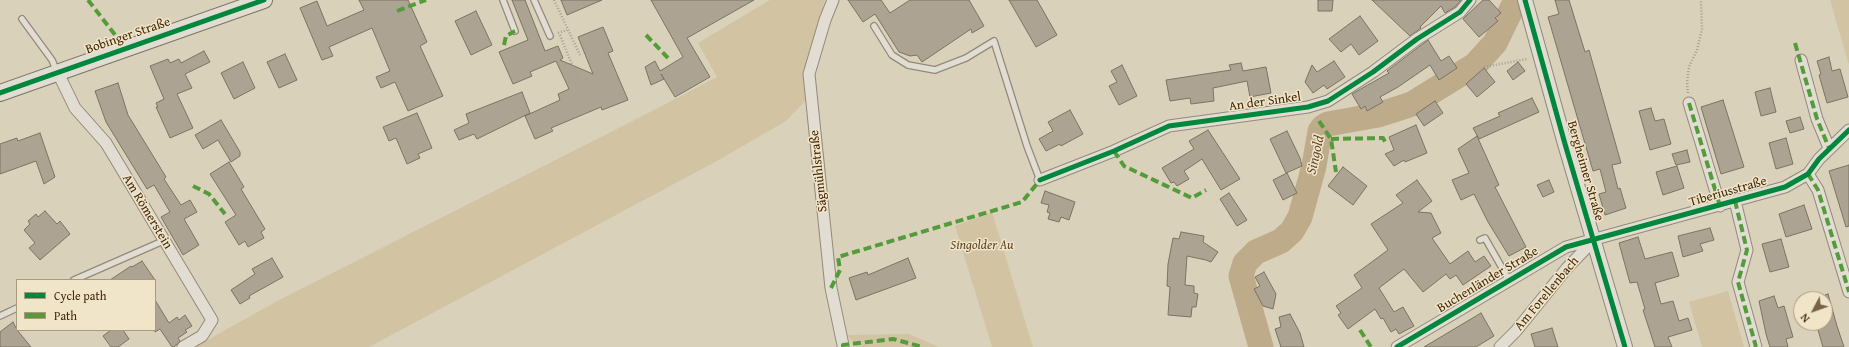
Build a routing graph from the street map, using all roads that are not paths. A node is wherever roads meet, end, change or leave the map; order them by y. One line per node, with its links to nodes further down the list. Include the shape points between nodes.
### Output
1 (264, 0): 12 (main road, Bobinger Straße)
2 (503, 0): 9 (lane)
3 (534, 0): 10 (lane)
4 (833, 0): 29 (street, Sägmühlstraße, via 824,20 809,74 831,288)
5 (1470, 0): 18 (street, An der Sinkel, via 1460,12 1328,102 1169,126)
6 (1529, 2): 23 (street, Bergheimer Straße)
7 (22, 19): 12 (lane, via 52,60)
8 (874, 26): 18 (lane, via 892,55 908,65 935,70 966,58 994,40)
9 (515, 31)
10 (550, 36)
11 (1801, 60): 16 (street, via 1817,119)
12 (58, 73): 13 (main road, Bobinger Straße); 22 (street, Am Römerstein, via 75,108 106,143)
13 (0, 94)
14 (1690, 103): 20 (street, Tiberiusstraße)
15 (1849, 130): 16 (street, Tiberiusstraße)
16 (1829, 148): 17 (street, Tiberiusstraße)
17 (1808, 174): 19 (street, Tiberiusstraße, via 1784,187); 26 (street, via 1818,190)
18 (1040, 180)
19 (1736, 201): 20 (street, Tiberiusstraße); 34 (street, via 1747,250 1738,282)
20 (1720, 206): 23 (street, Tiberiusstraße)
21 (1480, 240): 25 (lane, via 1485,238)
22 (163, 241): 24 (lane); 30 (street, Am Römerstein, via 212,320 202,336)
23 (1594, 241): 25 (street, Buchenländer Straße, via 1566,247); 32 (street, Am Forellenbach, via 1567,268); 33 (street, Bergheimer Straße)
24 (76, 279)
25 (1509, 280): 31 (street, Buchenländer Straße)
26 (1849, 292)
27 (16, 308): 28 (lane)
28 (0, 316)
29 (843, 345)
30 (183, 347)
31 (1397, 347)
32 (1500, 347)
33 (1626, 347)
34 (1756, 347)

